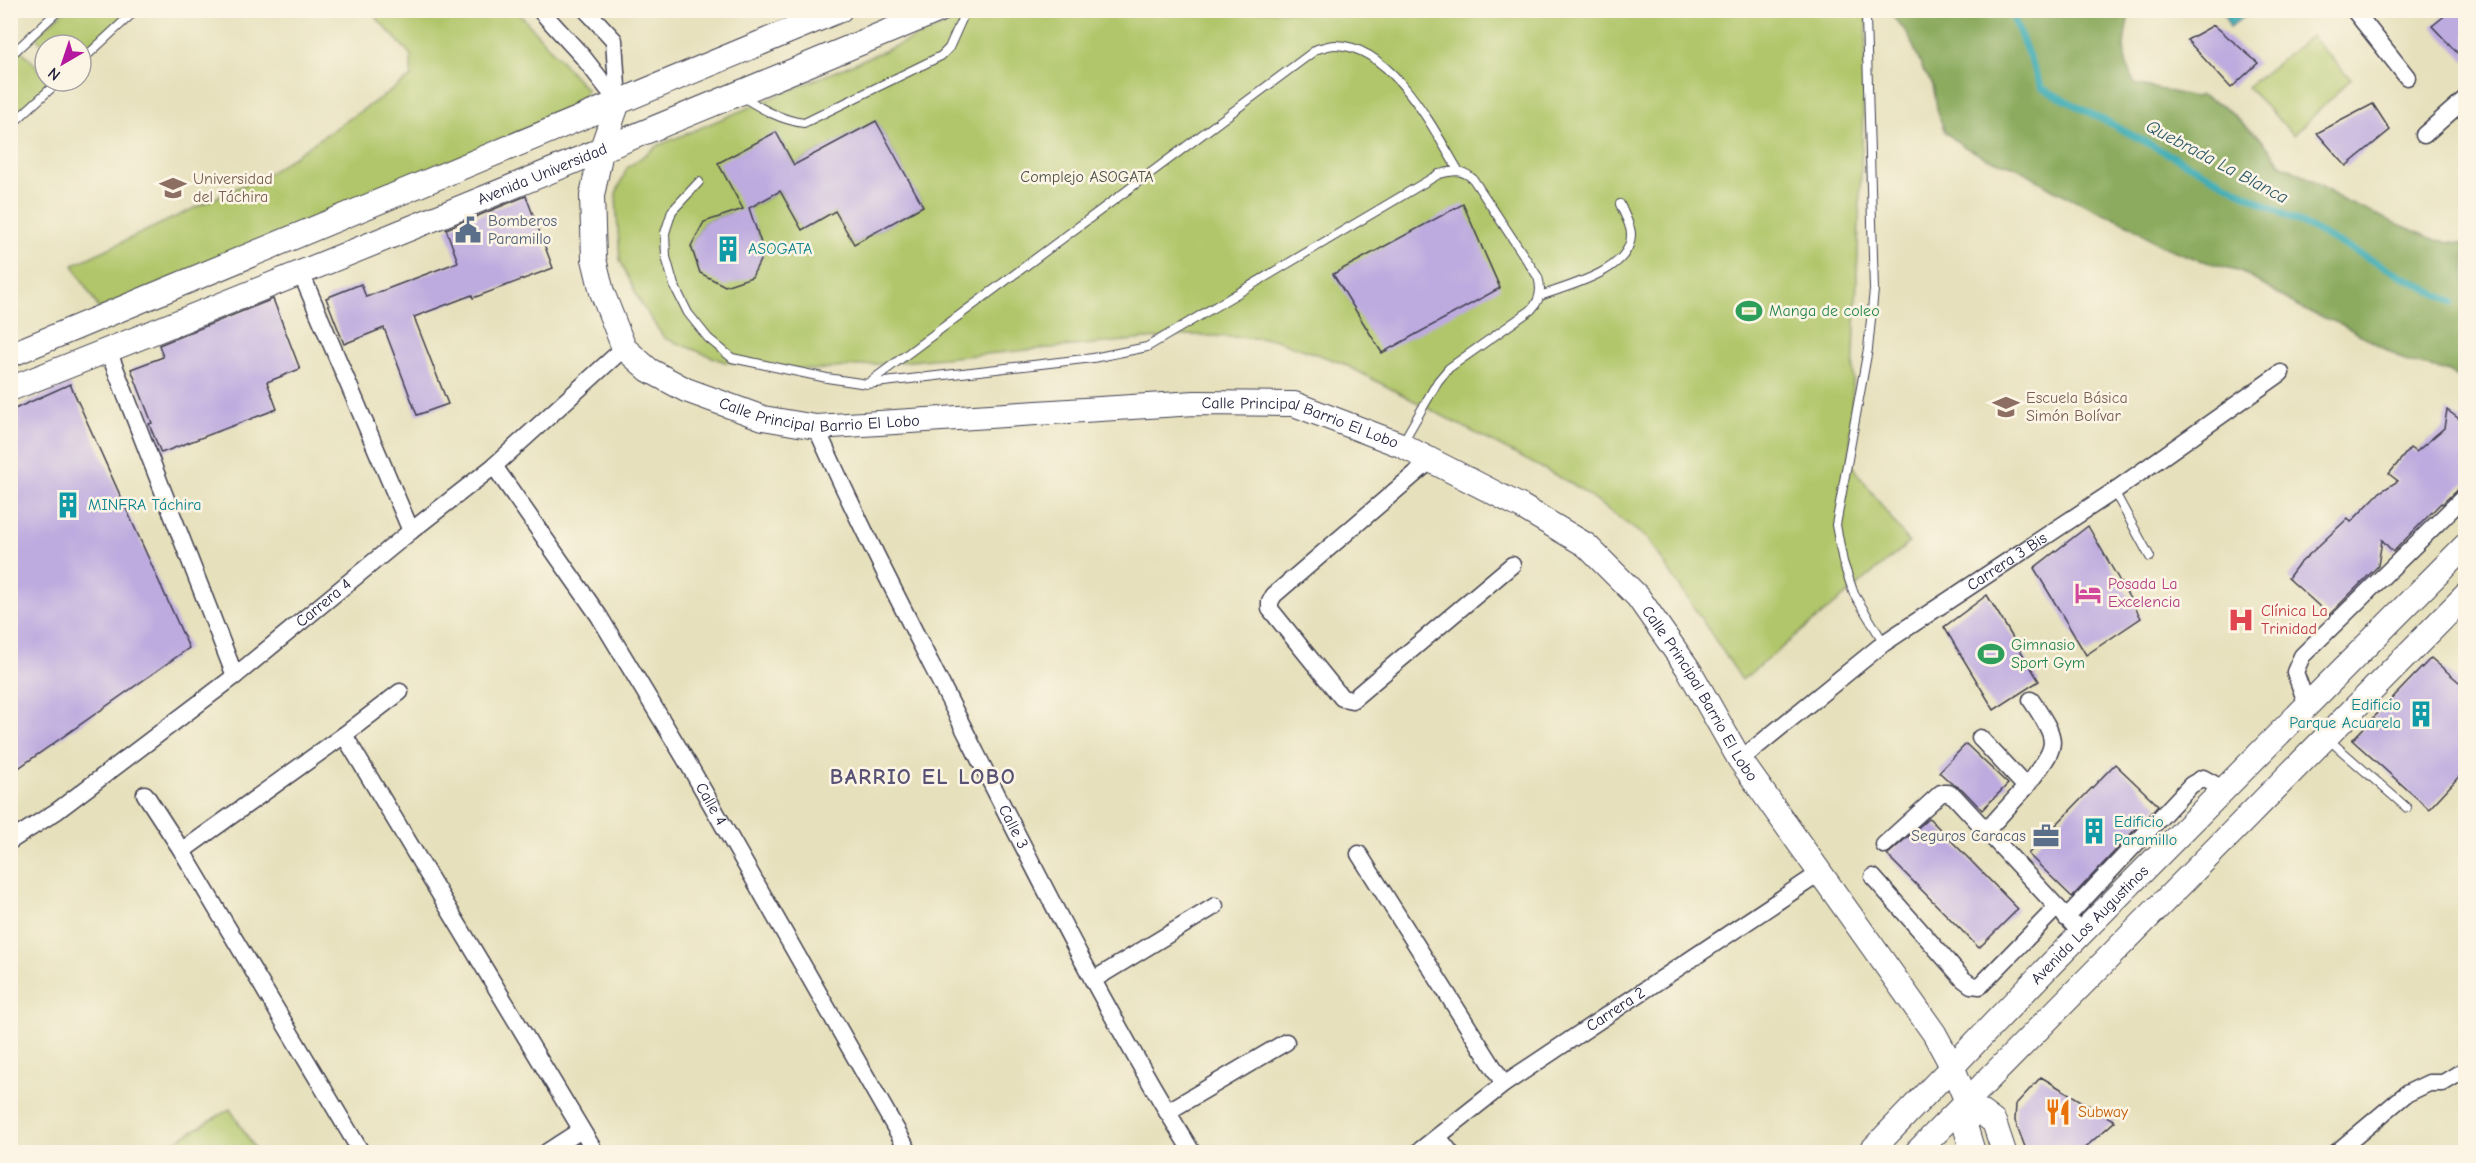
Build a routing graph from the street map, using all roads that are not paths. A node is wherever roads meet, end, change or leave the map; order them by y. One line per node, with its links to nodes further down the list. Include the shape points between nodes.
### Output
1 (59, 10): 11 (lane)
2 (136, 10): 10 (lane)
3 (540, 10): 16 (street)
4 (586, 10): 16 (street, via 614,40)
5 (840, 10): 16 (street)
6 (940, 10): 14 (street, Avenida Universidad)
7 (966, 10): 14 (lane, via 949,48 941,56 804,123 768,113)
8 (2354, 10): 12 (street)
9 (1866, 18): 42 (lane, via 1874,290 1868,349 1836,525 1854,594)
10 (93, 50)
11 (10, 56)
12 (2407, 77)
13 (46, 93): 17 (lane)
14 (737, 93): 19 (street, Avenida Universidad)
15 (2466, 98): 18 (street)
16 (618, 102): 19 (street, Calle Principal Barrio El Lobo); 27 (street)
17 (10, 126)
18 (2424, 135)
19 (602, 151): 23 (street, Avenida Universidad); 25 (street, Calle Principal Barrio El Lobo, via 592,196 594,259)
20 (1458, 170): 24 (lane, via 1473,179 1538,277); 29 (lane, via 1439,174 1147,347 1093,358); 29 (lane, via 1422,107 1392,73 1359,51 1335,45 1317,49)
21 (699, 182): 29 (lane, via 672,211 665,233 666,257 688,313 708,338 732,358)
22 (1620, 204): 24 (lane, via 1631,235 1623,258 1601,273)
23 (301, 273): 26 (street, Avenida Universidad); 37 (street)
24 (1540, 296): 32 (lane, via 1531,310 1449,368)
25 (624, 348): 31 (street, Calle Principal Barrio El Lobo, via 649,370 686,390 763,418); 34 (street, Carrera 4)
26 (108, 350): 30 (street, Avenida Universidad); 43 (street)
27 (10, 355)
28 (2281, 373): 35 (street, Carrera 3 Bis)
29 (867, 384)
30 (10, 389)
31 (816, 427): 32 (street, Calle Principal Barrio El Lobo, via 1195,403 1294,404); 63 (street, Calle 3, via 853,512)
32 (1401, 445): 33 (street, Calle Principal Barrio El Lobo)
33 (1430, 461): 40 (street, via 1274,595 1270,609 1342,698 1352,700); 50 (street, Calle Principal Barrio El Lobo, via 1522,507 1586,545 1638,597 1689,670)
34 (494, 466): 37 (street, Carrera 4); 75 (street, Calle 4, via 598,616 671,736)
35 (2114, 491): 39 (lane); 42 (street, Carrera 3 Bis)
36 (2466, 495): 46 (street, via 2302,656 2295,672)
37 (411, 531): 43 (street, Carrera 4)
38 (2466, 545): 46 (street, Avenida Los Augustinos)
39 (2150, 557)
40 (1512, 565)
41 (2466, 595): 48 (street)
42 (1884, 643): 50 (street, Carrera 3 Bis)
43 (235, 676): 55 (street, Carrera 4, via 57,811)
44 (400, 692): 47 (street)
45 (2031, 700): 51 (street, via 2051,729 2053,740 2051,752)
46 (2307, 705): 62 (street, Avenida Los Augustinos, via 2223,789)
47 (344, 735): 57 (street); 70 (street)
48 (2325, 736): 53 (lane); 68 (street)
49 (1980, 738): 51 (street)
50 (1740, 760): 59 (street, Calle Principal Barrio El Lobo)
51 (2026, 787): 54 (street)
52 (145, 794): 57 (street)
53 (2407, 807)
54 (1986, 831): 56 (street, via 1954,796 1941,793); 62 (street)
55 (10, 841)
56 (1884, 845)
57 (182, 851): 72 (street)
58 (1359, 854): 67 (street)
59 (1820, 873): 65 (street, Calle Principal Barrio El Lobo, via 1934,1033); 67 (street, Carrera 2)
60 (1873, 877): 62 (street, via 1971,985 1980,986)
61 (1215, 906): 63 (street)
62 (2068, 920): 65 (street, Avenida Los Augustinos)
63 (1093, 980): 69 (street, Calle 3)
64 (1286, 1042): 69 (street)
65 (1952, 1066): 68 (street, Calle Principal Barrio El Lobo); 79 (street, Avenida Los Augustinos)
66 (2466, 1069): 83 (street, via 2443,1083 2429,1083 2406,1094)
67 (1504, 1084): 71 (street, Carrera 2)
68 (1967, 1102): 80 (street); 81 (street, via 1966,1129); 82 (street, via 1994,1122)
69 (1167, 1112): 76 (street, Calle 3)
70 (581, 1130): 73 (street); 74 (street)
71 (1438, 1137): 77 (street, Carrera 2); 78 (street)
72 (362, 1152)
73 (547, 1152)
74 (595, 1152)
75 (909, 1152)
76 (1192, 1152)
77 (1419, 1152)
78 (1450, 1152)
79 (1870, 1152)
80 (1917, 1152)
81 (1973, 1152)
82 (2004, 1152)
83 (2337, 1152)

